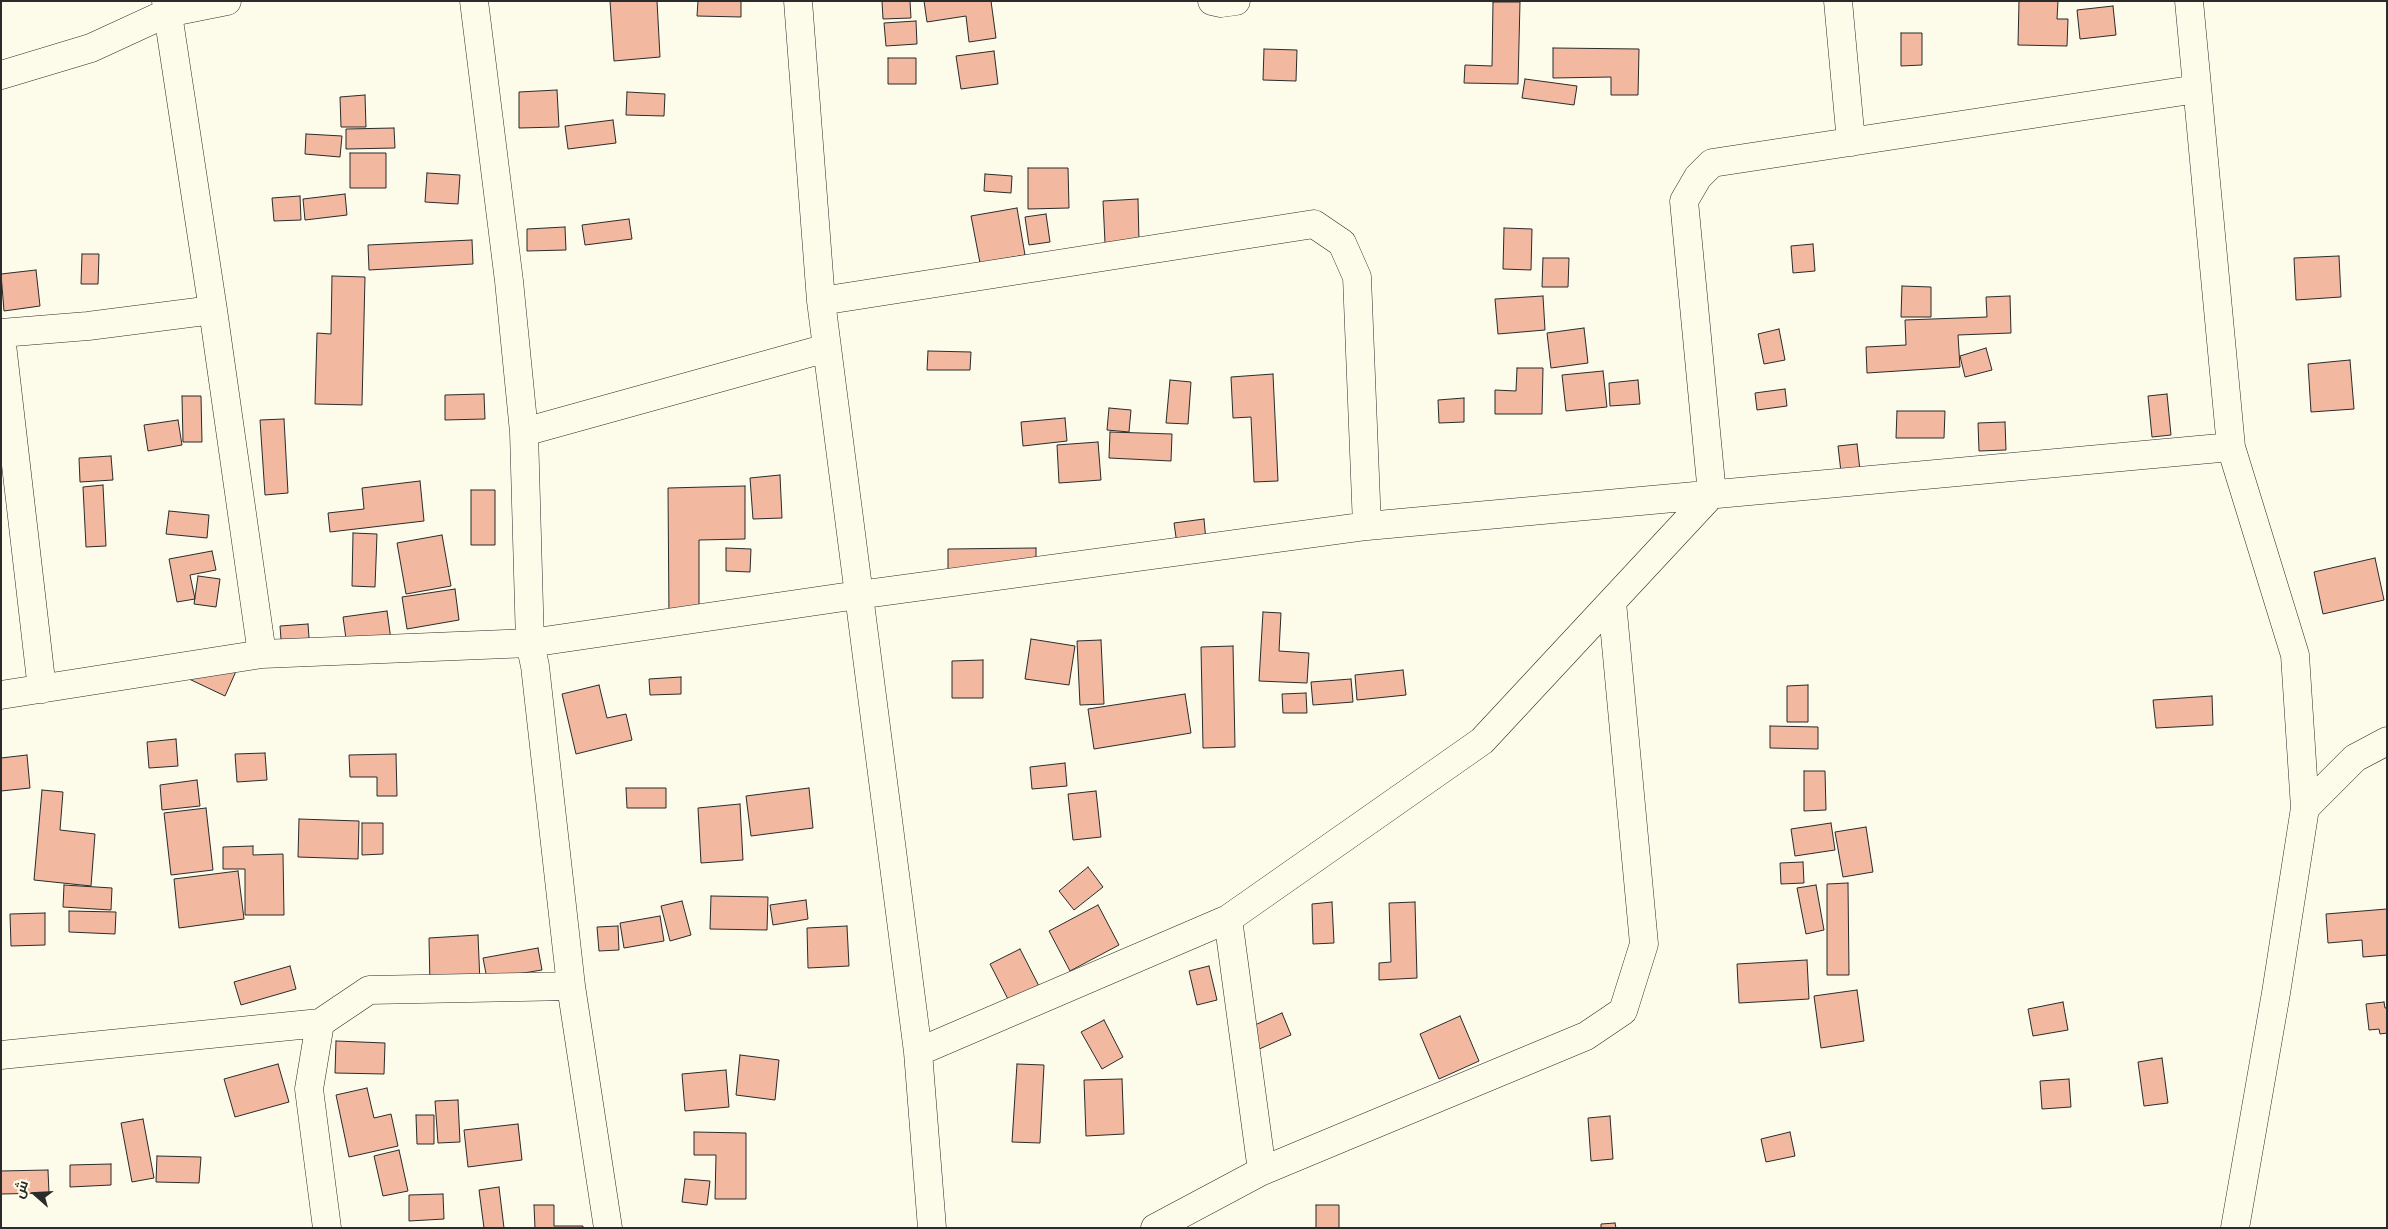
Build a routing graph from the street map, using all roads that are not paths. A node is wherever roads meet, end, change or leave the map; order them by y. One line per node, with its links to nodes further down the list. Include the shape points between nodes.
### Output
1 (227, 1): 8 (street)
2 (474, 1): 16 (street, via 510,281)
3 (798, 1): 12 (street)
4 (1212, 1): 5 (street)
5 (1236, 1)
6 (1838, 1): 11 (street)
7 (2189, 1): 10 (street)
8 (167, 7): 9 (street, via 91,48); 13 (street)
9 (1, 75)
10 (2197, 89): 11 (street); 17 (street)
11 (1851, 142): 18 (street, via 1712,163 1698,177 1684,202)
12 (821, 301): 15 (street); 19 (street, via 1314,224 1342,243 1357,278)
13 (213, 310): 14 (street); 23 (street)
14 (1, 334): 24 (street)
15 (827, 348): 16 (street); 20 (street)
16 (524, 432): 22 (street)
17 (2231, 447): 18 (street); 27 (street, via 2295,656)
18 (1712, 494): 19 (street); 21 (street)
19 (1367, 526): 20 (street)
20 (858, 594): 22 (street); 31 (street)
21 (1612, 602): 28 (street, via 1482,741); 33 (street, via 1644,944 1623,1010 1586,1036)
22 (530, 643): 23 (street); 29 (street)
23 (262, 654): 24 (street)
24 (42, 689): 25 (street)
25 (1, 694)
26 (2387, 741): 27 (street, via 2355,758)
27 (2305, 808): 38 (street)
28 (1228, 919): 31 (street); 33 (street)
29 (571, 986): 30 (street, via 369,990); 35 (street)
30 (320, 1023): 32 (street); 34 (street, via 309,1089)
31 (918, 1052): 36 (street)
32 (1, 1055)
33 (1262, 1171): 37 (street)
34 (327, 1228)
35 (608, 1228)
36 (932, 1228)
37 (1155, 1228)
38 (2235, 1228)

